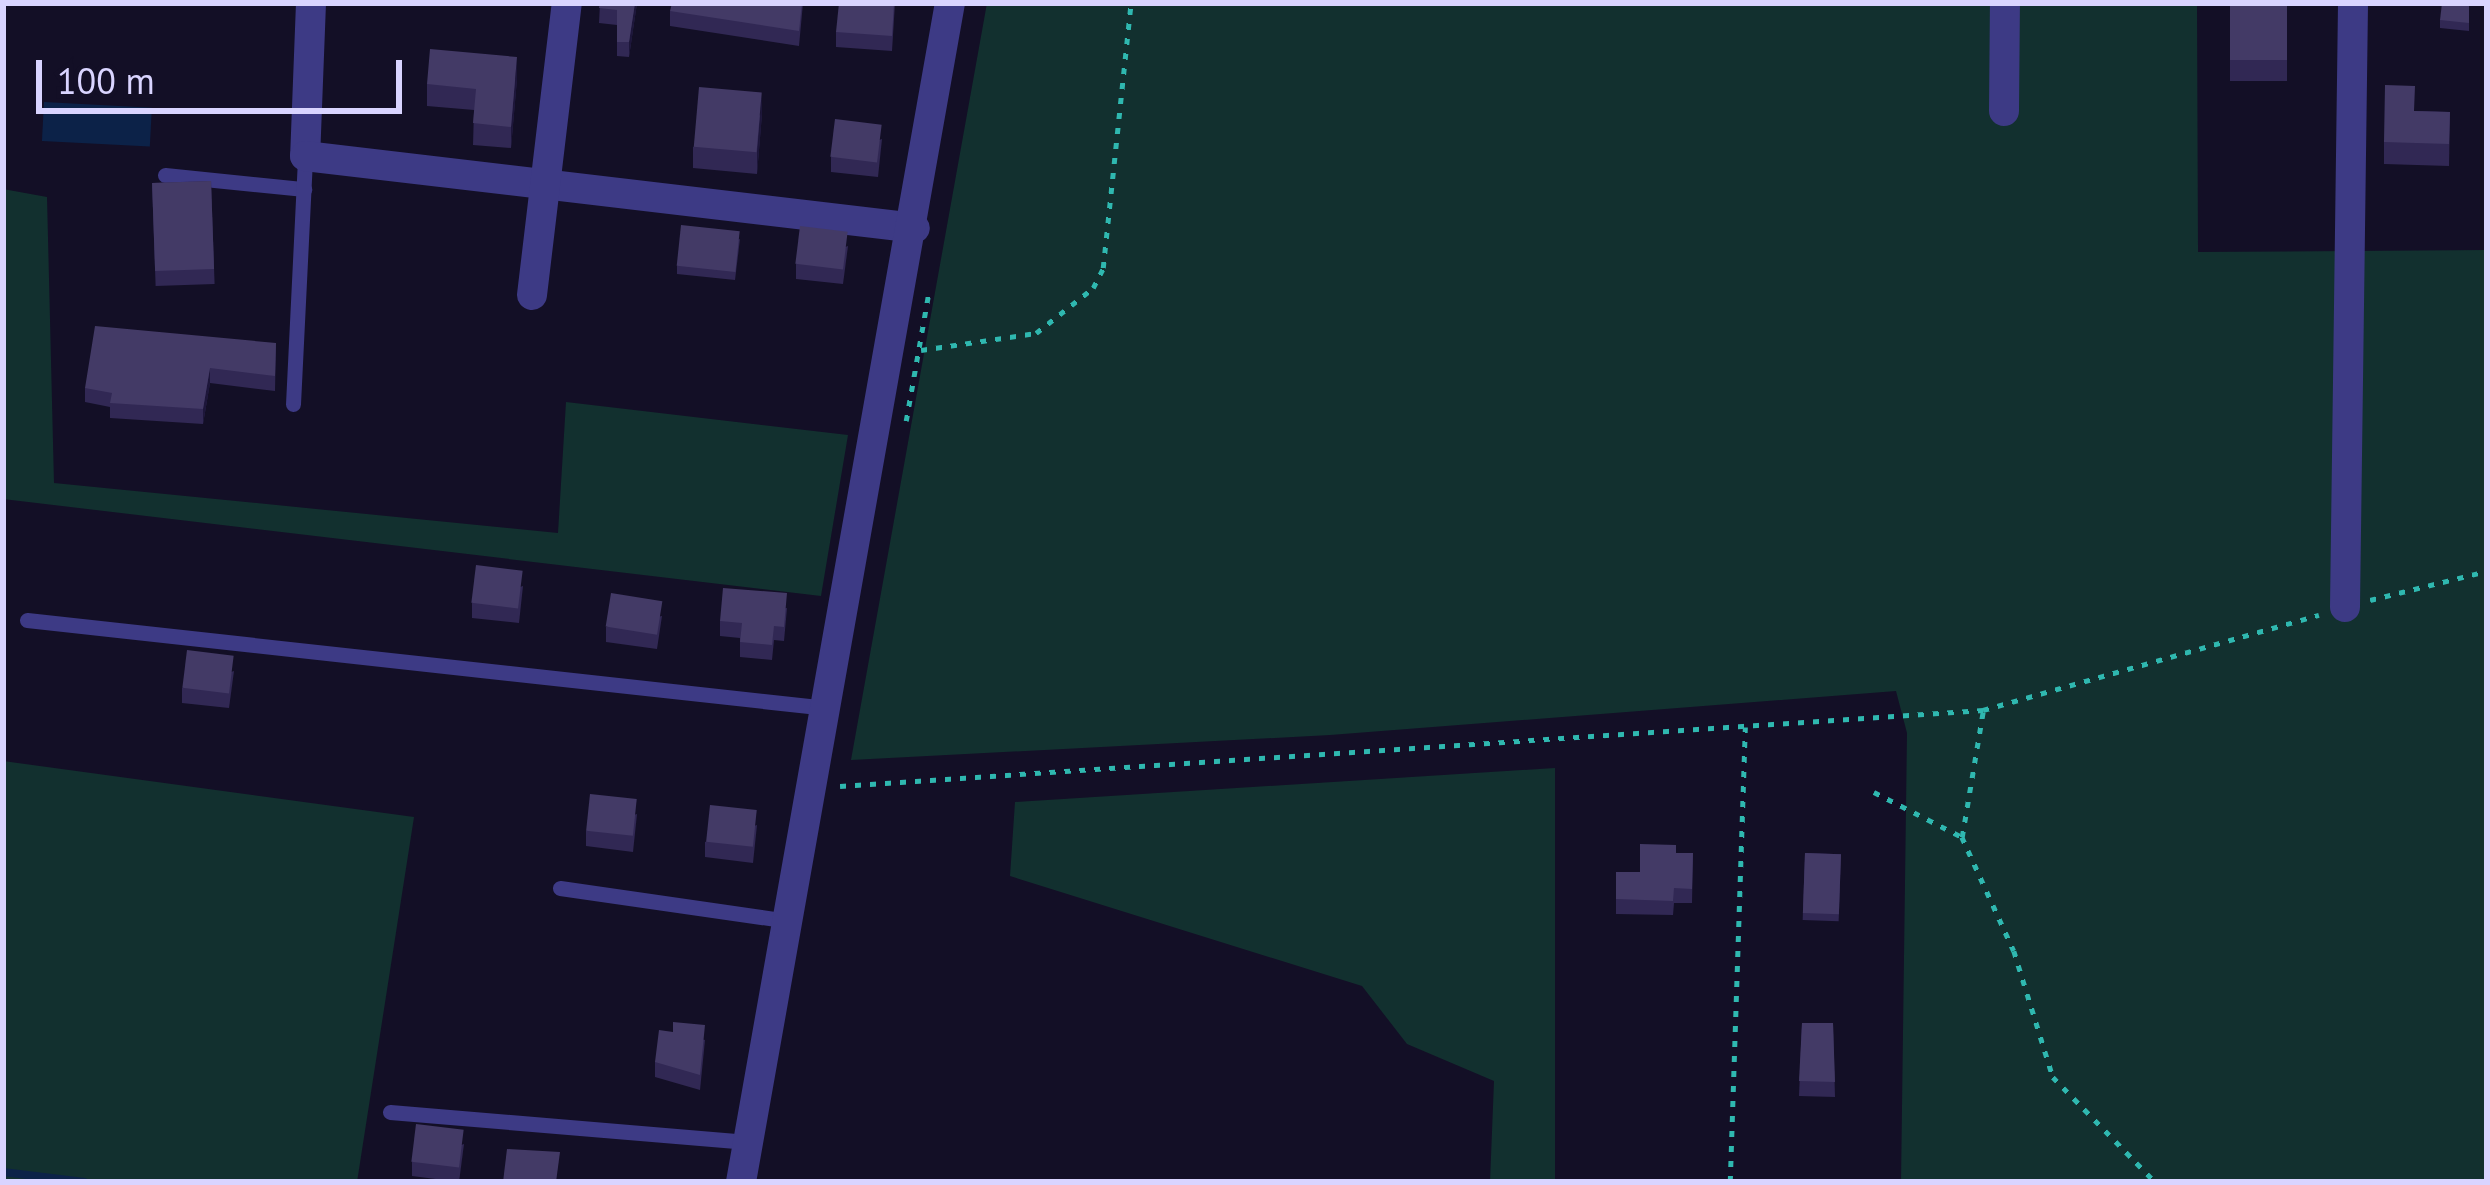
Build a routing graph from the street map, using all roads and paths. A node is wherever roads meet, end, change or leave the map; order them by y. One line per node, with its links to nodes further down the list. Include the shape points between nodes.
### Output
1 (310, 3): 8 (street)
2 (567, 3): 10 (street)
3 (950, 3): 12 (street)
4 (1131, 3): 14 (path, via 1103,268 1093,289 1036,333)
5 (2005, 3): 7 (street)
6 (2353, 3): 17 (street)
7 (2004, 111)
8 (305, 156): 10 (street); 11 (lane)
9 (165, 175): 11 (lane)
10 (546, 184): 12 (street); 13 (street)
11 (304, 189): 15 (lane)
12 (915, 228): 14 (street)
13 (532, 295)
14 (891, 355): 19 (street)
15 (293, 404)
16 (2487, 571): 17 (path)
17 (2345, 607): 20 (path)
18 (26, 620): 19 (lane)
19 (827, 708): 22 (street)
20 (1983, 710): 21 (path); 24 (path)
21 (1745, 727): 22 (path); 30 (path)
22 (812, 788): 26 (street)
23 (1874, 792): 24 (path)
24 (1962, 836): 31 (path, via 2014,951 2053,1077)
25 (560, 888): 26 (lane)
26 (788, 921): 28 (street)
27 (390, 1112): 28 (lane)
28 (748, 1142): 29 (street)
29 (741, 1182)
30 (1730, 1182)
31 (2155, 1182)

